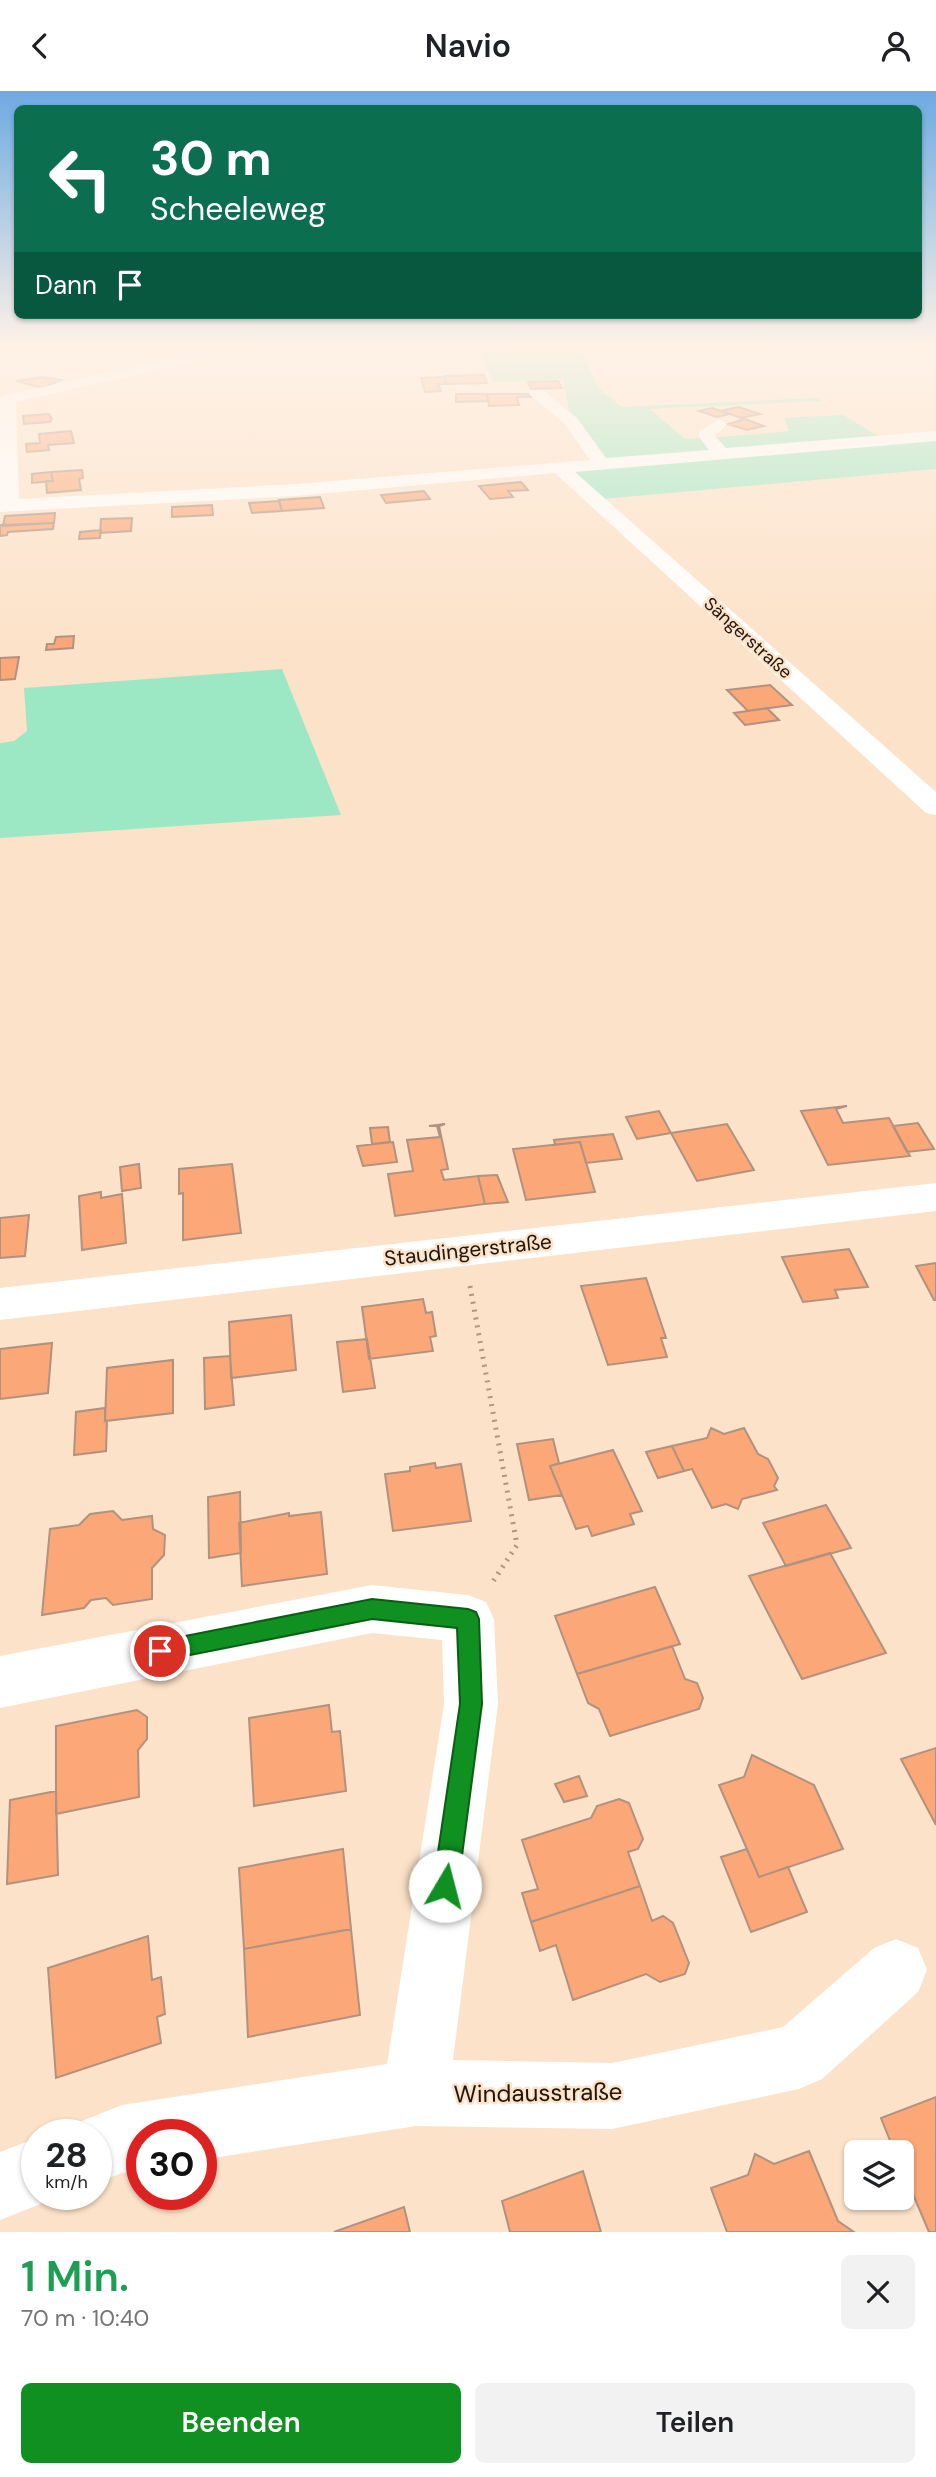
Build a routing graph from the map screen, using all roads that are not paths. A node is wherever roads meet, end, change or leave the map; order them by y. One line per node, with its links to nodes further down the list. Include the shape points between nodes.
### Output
1 (7, 444): 8 (street)
2 (587, 444): 6 (street)
3 (712, 444): 5 (street)
4 (851, 444): 5 (street)
5 (722, 456): 6 (street)
6 (602, 465): 7 (street)
7 (561, 469): 8 (street, via 296,490); 9 (street, Sängerstraße)
8 (5, 505)
9 (936, 807)
10 (936, 1198): 11 (street, Staudingerstraße)
11 (0, 1304)
12 (0, 1682): 14 (street, via 372,1609 468,1619 471,1704)
13 (896, 1970): 14 (street, Windausstraße, via 799,2056 612,2096)
14 (416, 2093): 15 (street, Windausstraße)
15 (217, 2124)
16 (21, 2178): 17 (street)
17 (0, 2186)

